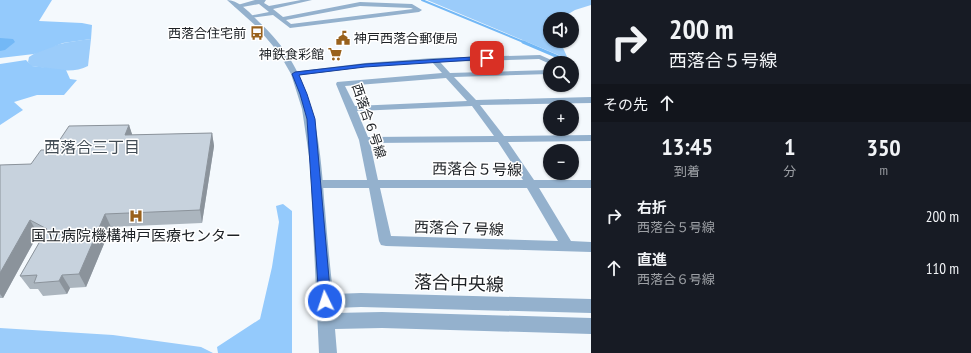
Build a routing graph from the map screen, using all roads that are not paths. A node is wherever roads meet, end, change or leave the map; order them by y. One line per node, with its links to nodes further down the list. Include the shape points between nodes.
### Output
1 (269, 0): 3 (street)
2 (309, 0): 7 (street)
3 (259, 1): 5 (street); 7 (street)
4 (341, 2): 6 (street)
5 (234, 3): 9 (street)
6 (347, 6): 10 (street); 10 (street, via 412,6 419,10 290,26)
7 (269, 8): 8 (street)
8 (275, 13): 9 (street); 10 (street)
9 (251, 17): 14 (street, via 277,46)
10 (282, 19)
11 (543, 58): 12 (street)
12 (434, 60): 14 (street); 15 (street, 西落合５号線)
13 (543, 72): 15 (street, 西落合６号線)
14 (295, 74): 23 (street, via 311,119)
15 (449, 75): 17 (street, 西落合５号線); 18 (street, 西落合６号線, via 340,84)
16 (591, 100): 17 (street)
17 (474, 103): 18 (street); 20 (street, 西落合５号線)
18 (352, 109): 21 (street, 西落合６号線)
19 (591, 138): 20 (street)
20 (501, 139): 21 (street); 24 (street, 西落合５号線)
21 (364, 140): 22 (street, 西落合６号線)
22 (374, 183): 23 (street, 西落合５号線); 24 (street, 西落合５号線); 26 (street, 西落合７号線, via 386,241)
23 (317, 184): 28 (street)
24 (531, 184): 25 (street); 26 (street)
25 (591, 184)
26 (568, 247): 27 (street, 西落合７号線)
27 (591, 247)
28 (325, 301): 29 (street, 落合中央線); 30 (street)
29 (591, 306)
30 (326, 321): 31 (street, via 382,320); 32 (street)
31 (591, 326)
32 (328, 353)

